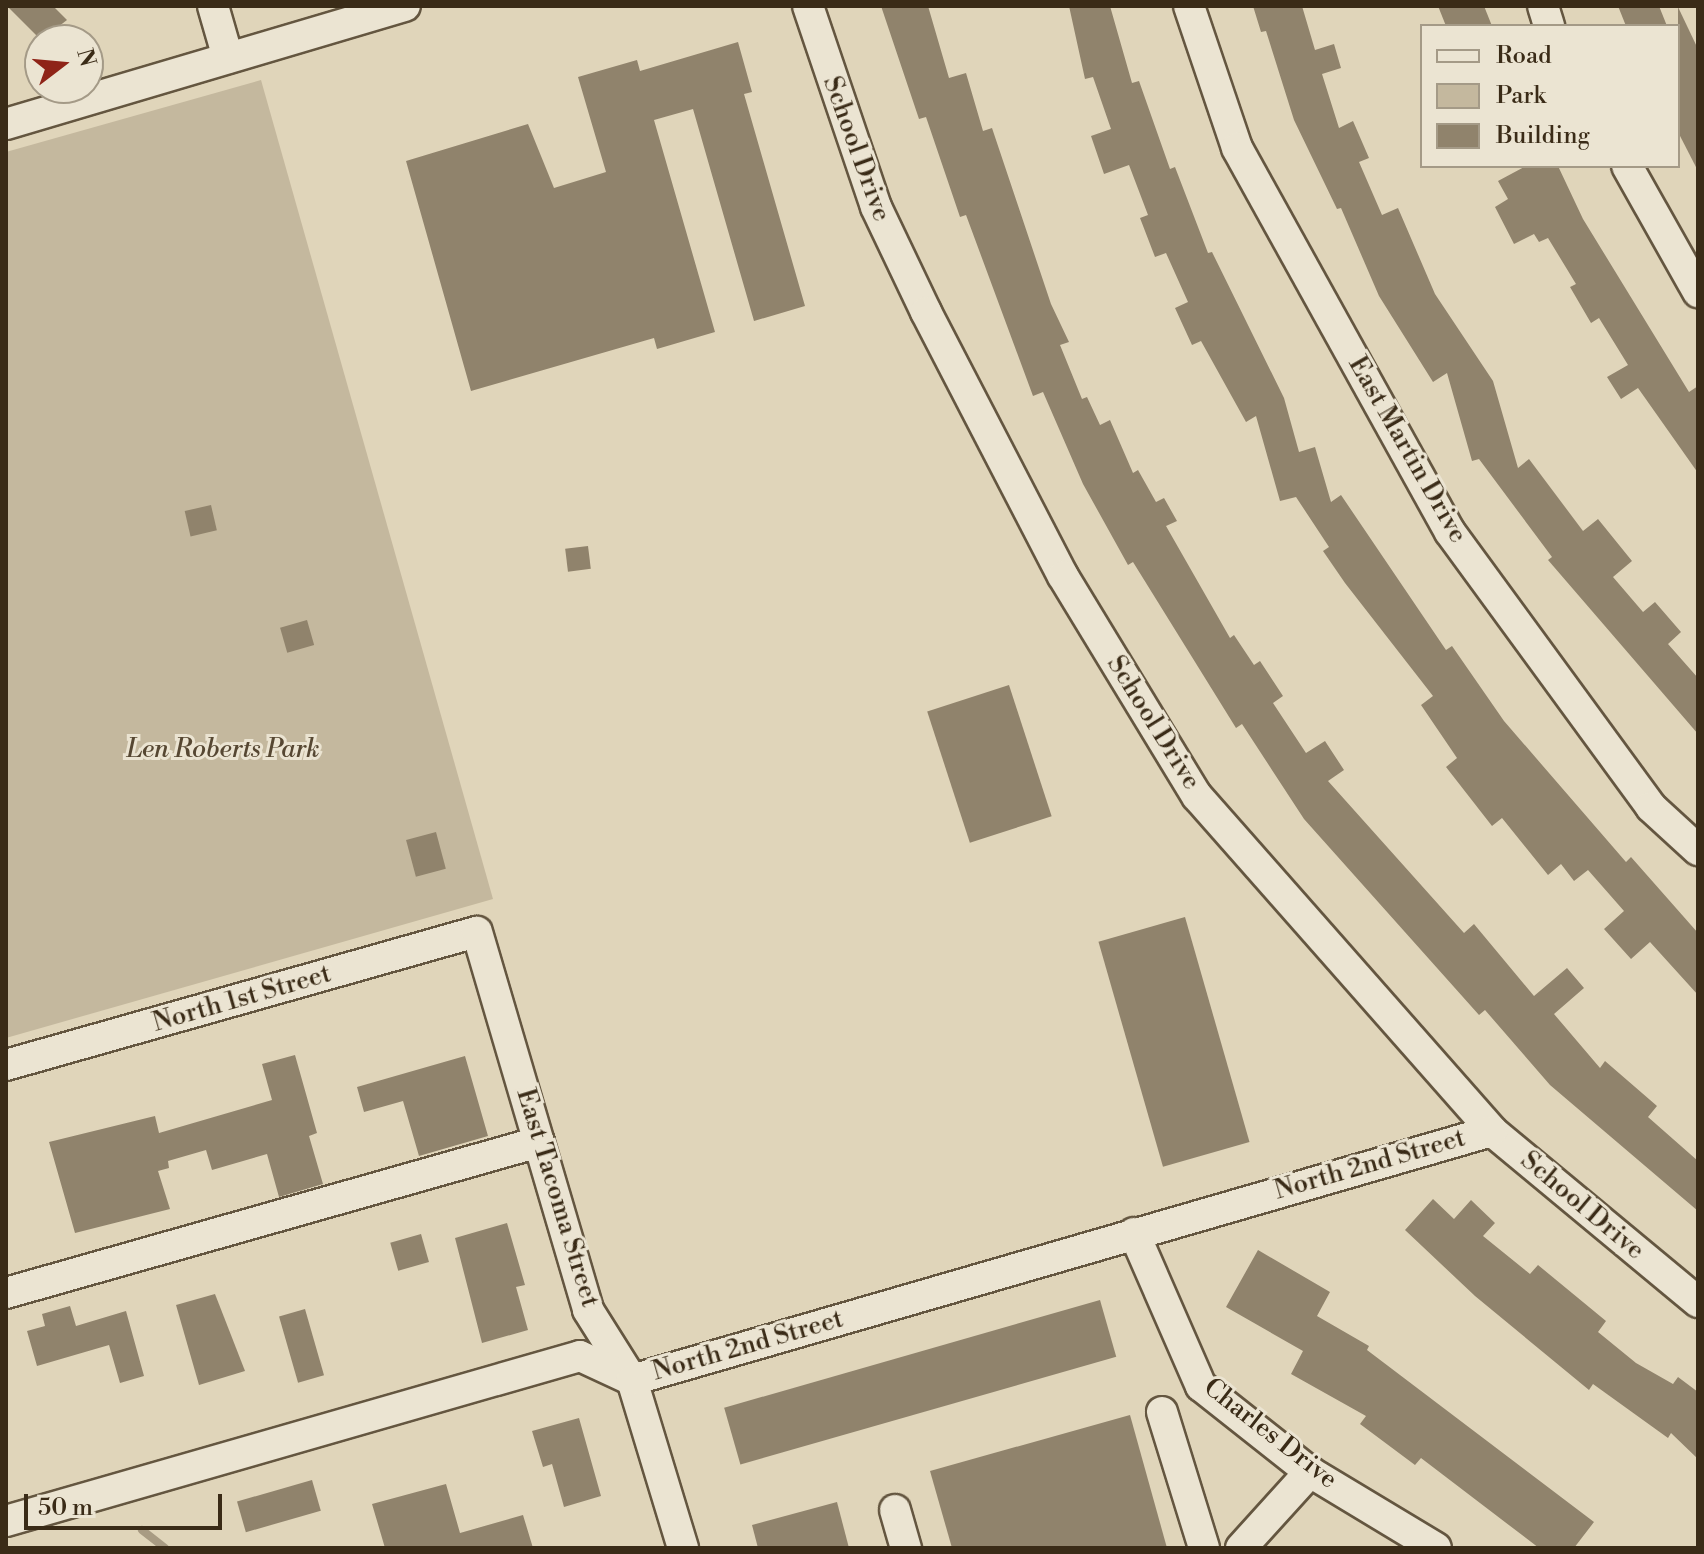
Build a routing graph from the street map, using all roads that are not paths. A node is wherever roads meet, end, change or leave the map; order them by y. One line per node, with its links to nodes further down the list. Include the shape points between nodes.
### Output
1 (213, 6): 5 (street)
2 (405, 6): 5 (street)
3 (808, 6): 12 (street, School Drive, via 876,207 1063,576 1197,796)
4 (1189, 6): 9 (street, East Martin Drive, via 1237,148 1450,532 1651,807)
5 (228, 58): 6 (street)
6 (6, 124)
7 (1628, 168): 8 (street)
8 (1698, 292)
9 (1698, 850)
10 (477, 932): 11 (street, North 1st Street); 13 (street, East Tacoma Street)
11 (6, 1065)
12 (1492, 1131): 14 (street, North 2nd Street); 16 (street, School Drive)
13 (539, 1142): 15 (street); 17 (street, East Tacoma Street, via 588,1310)
14 (1134, 1233): 17 (street, North 2nd Street); 19 (street, Charles Drive, via 1201,1386)
15 (6, 1293)
16 (1698, 1302)
17 (632, 1380): 21 (street, North 2nd Street, via 580,1356); 22 (street, East Tacoma Street)
18 (1162, 1412): 24 (street)
19 (1310, 1472): 25 (street); 26 (street, Charles Drive)
20 (895, 1510): 23 (street)
21 (6, 1521)
22 (683, 1548)
23 (906, 1548)
24 (1204, 1548)
25 (1241, 1548)
26 (1436, 1548)

